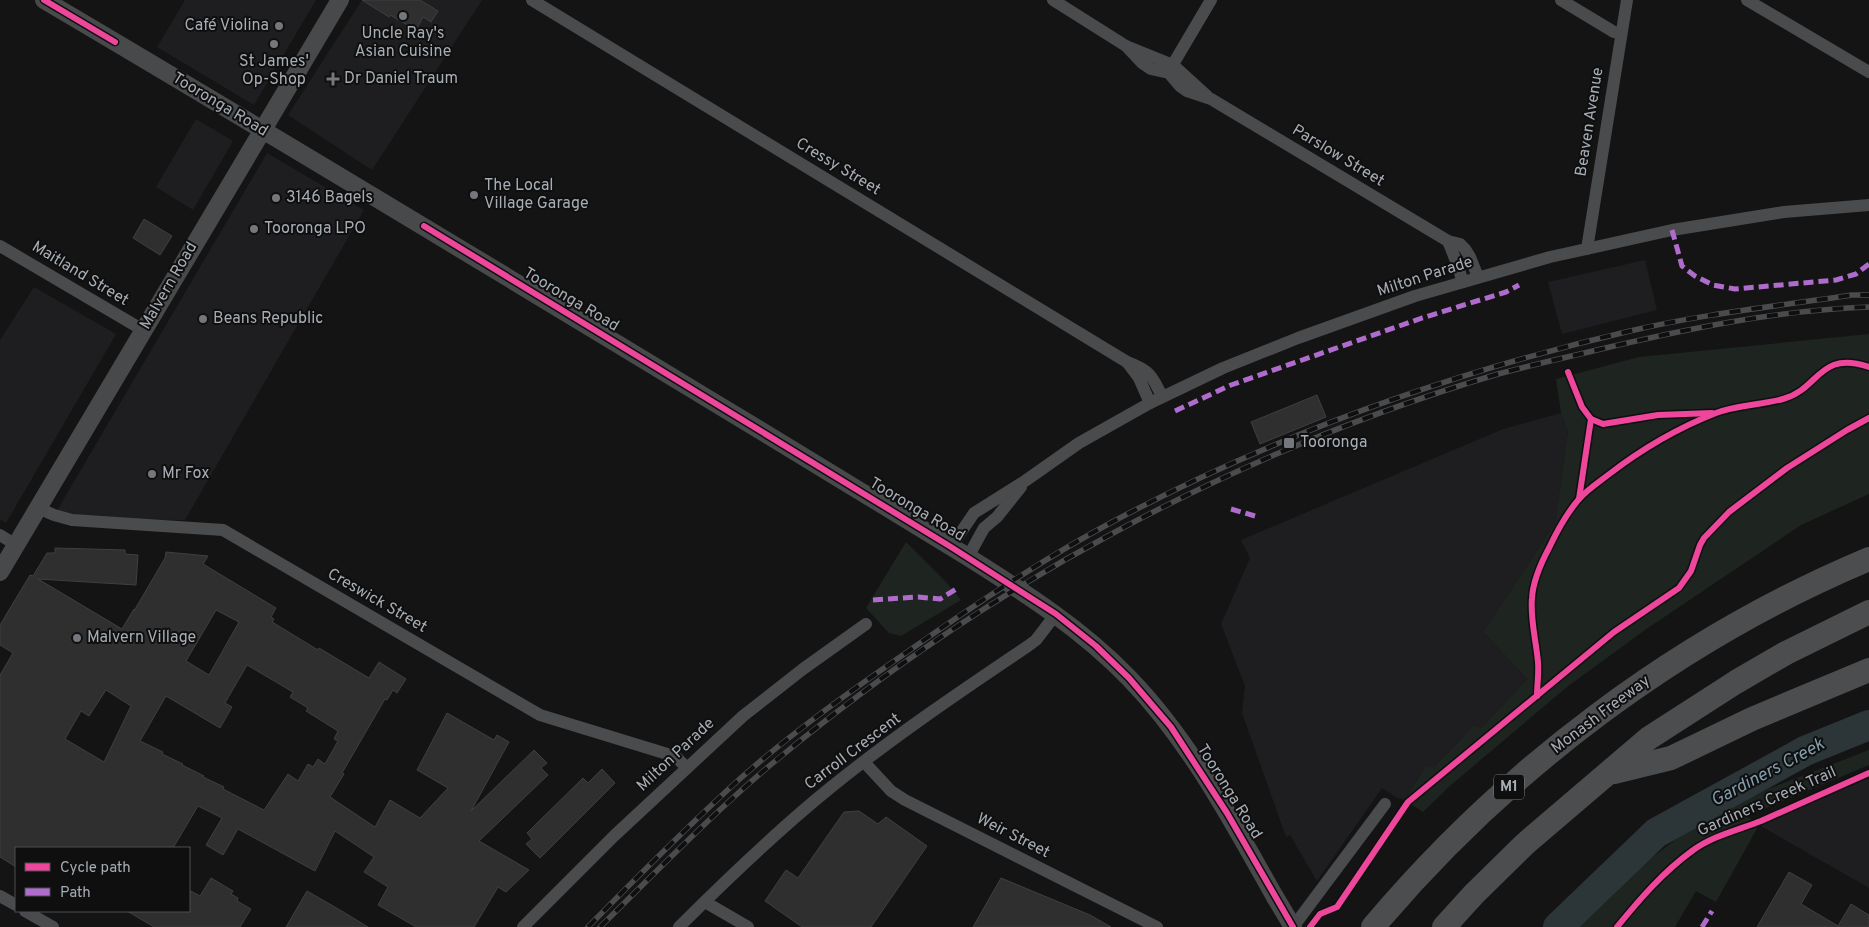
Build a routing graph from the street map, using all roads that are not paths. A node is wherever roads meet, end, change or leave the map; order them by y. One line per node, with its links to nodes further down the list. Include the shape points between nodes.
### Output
1 (44, 0): 12 (main road, Tooronga Road)
2 (340, 0): 12 (main road, Malvern Road)
3 (532, 0): 20 (street, Cressy Street, via 1126,362 1150,373)
4 (1053, 0): 10 (street, Parslow Street, via 1126,46)
5 (1210, 0): 10 (street)
6 (1561, 0): 9 (street)
7 (1627, 0): 9 (street, Beaven Avenue)
8 (1747, 0): 11 (street)
9 (1621, 33): 16 (street, Beaven Avenue)
10 (1171, 69): 14 (street, Parslow Street, via 1211,99)
11 (1869, 72)
12 (262, 130): 19 (main road, Malvern Road); 25 (main road, Tooronga Road)
13 (1869, 205): 16 (street, Milton Parade, via 1784,212 1672,230)
14 (1448, 242): 17 (street, Parslow Street, via 1460,244 1465,249); 18 (street)
15 (0, 246): 19 (street, Maitland Street)
16 (1587, 249): 17 (street, Milton Parade)
17 (1478, 277): 18 (street, Milton Parade)
18 (1462, 282): 20 (street, Milton Parade, via 1298,338)
19 (143, 330): 22 (main road, Malvern Road)
20 (1156, 400): 21 (street, Milton Parade, via 1079,443)
21 (1025, 481): 25 (street, Milton Parade, via 974,513); 26 (street, Milton Parade, via 997,517 984,528)
22 (38, 508): 24 (main road, Malvern Road); 34 (street, Creswick Street, via 72,520 223,530 540,715 676,757)
23 (0, 535): 24 (street)
24 (16, 545): 28 (main road, Malvern Road)
25 (951, 547): 26 (main road, Tooronga Road)
26 (968, 557): 30 (main road, Tooronga Road)
27 (1869, 558): 47 (highway, Monash Freeway / M1, via 1761,610 1664,668 1610,706 1492,802 1438,854)
28 (0, 572)
29 (1869, 612): 35 (highway, via 1729,686 1649,738)
30 (1056, 614): 33 (street, Carroll Crescent, via 1032,643); 46 (main road, Tooronga Road, bridge, via 1129,678 1170,727 1227,813)
31 (866, 624): 34 (street, Milton Parade, via 743,716)
32 (1869, 670): 35 (highway, via 1752,719 1671,758)
33 (864, 762): 38 (street, Carroll Crescent, via 770,840); 45 (street, Weir Street, via 891,791 905,800)
34 (687, 768): 42 (street, Milton Parade)
35 (1609, 774): 48 (highway, via 1526,844)
36 (1385, 804): 46 (street)
37 (0, 896): 39 (street)
38 (704, 902): 43 (street, Carroll Crescent); 44 (street)
39 (15, 905)
40 (27, 912): 41 (street)
41 (53, 927)
42 (523, 927)
43 (679, 927)
44 (748, 927)
45 (1157, 927)
46 (1293, 927)
47 (1373, 927)
48 (1444, 927)

